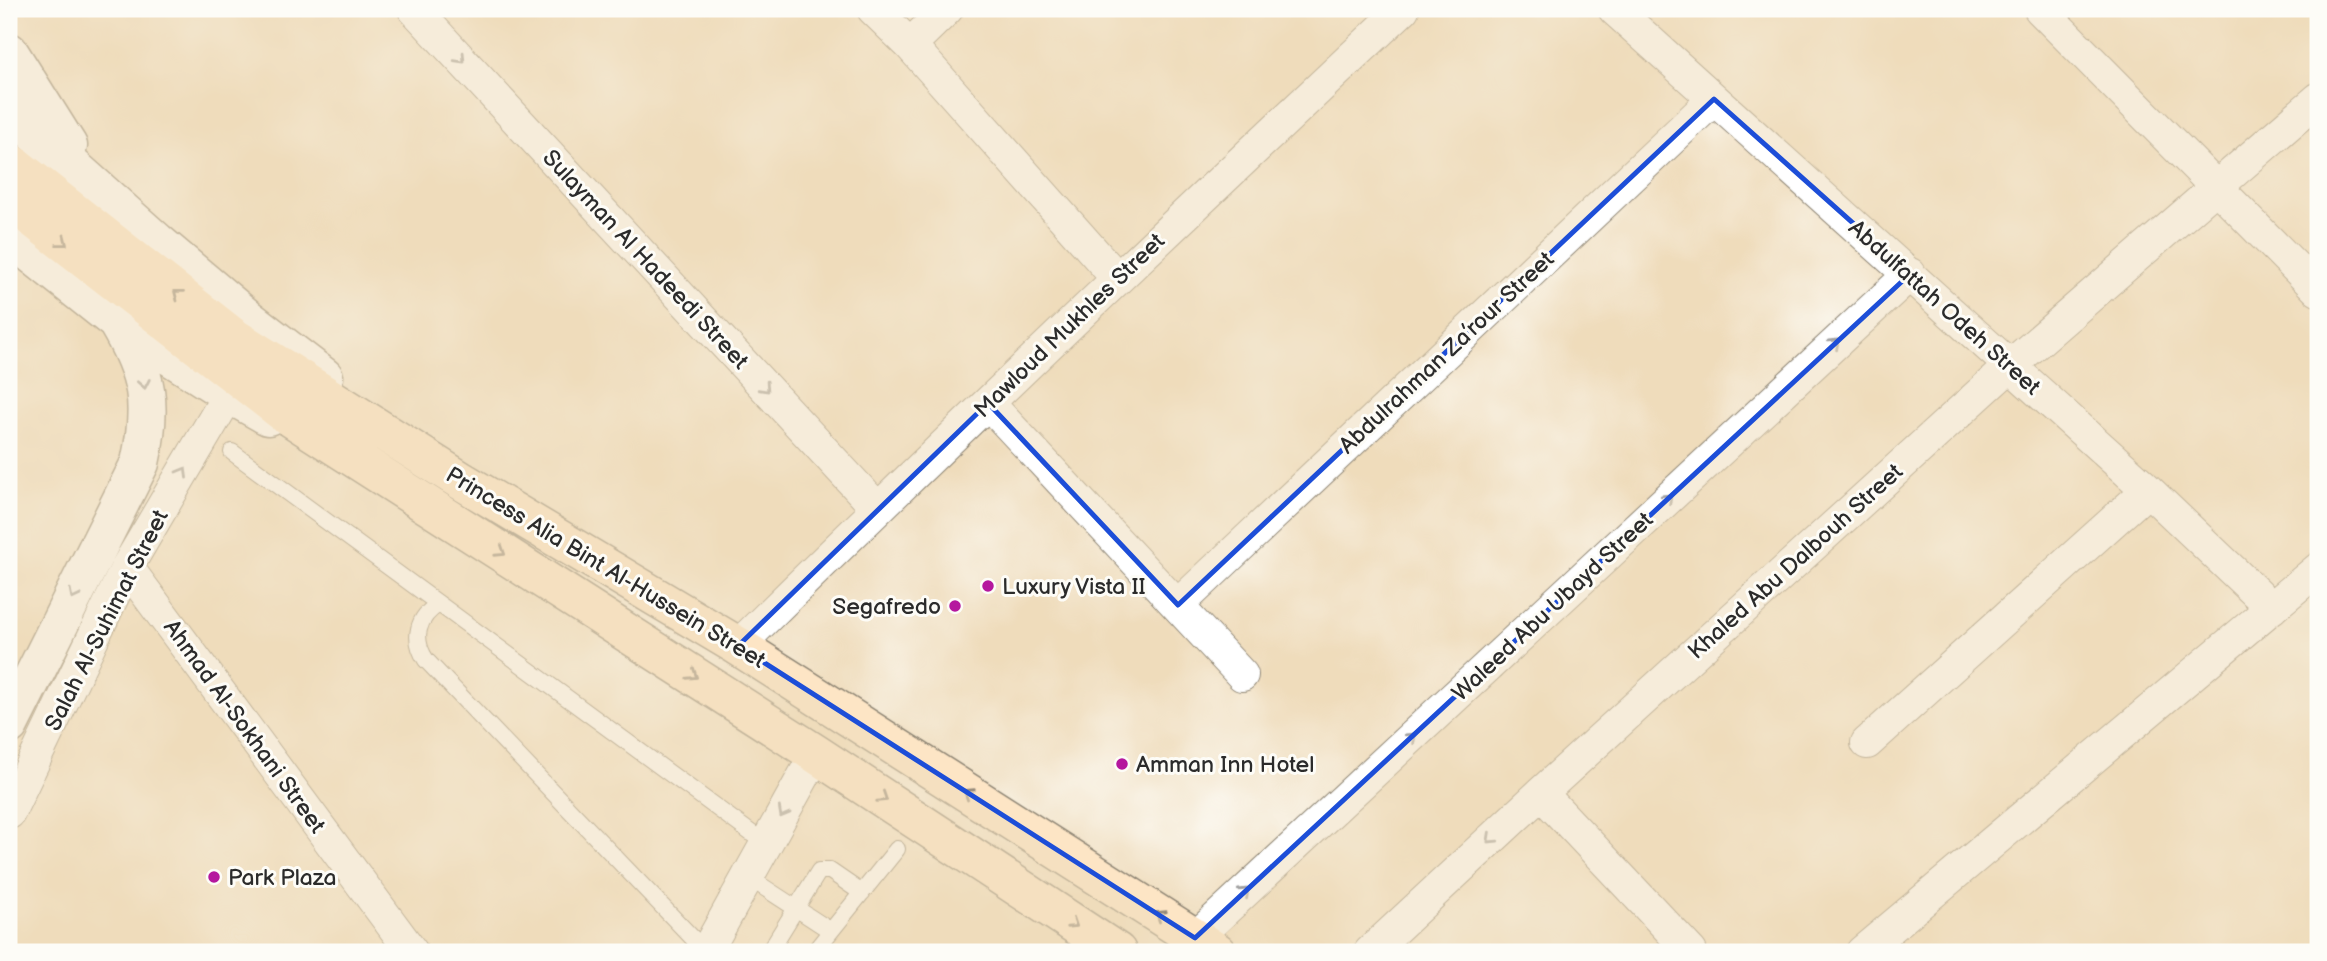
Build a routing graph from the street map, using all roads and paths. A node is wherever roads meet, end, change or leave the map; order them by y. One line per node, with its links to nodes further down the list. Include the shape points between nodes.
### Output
1 (415, 9): 28 (street, Sulayman Al Hadeedi Street, one-way to 28)
2 (873, 9): 7 (street)
3 (947, 9): 7 (street)
4 (1404, 9): 19 (street, Mawloud Mukhles Street)
5 (1614, 9): 9 (street, Abdulfattah Odeh Street)
6 (2040, 9): 14 (street)
7 (910, 45): 19 (street)
8 (9, 52): 13 (street)
9 (1714, 99): 18 (street, Abdulfattah Odeh Street); 33 (street, Abdulrahman Za’rour Street)
10 (2318, 99): 14 (street, Khaled Abu Dalbouh Street)
11 (9, 114): 13 (street)
12 (9, 161): 26 (main road, Princess Alia Bint Al-Hussein Street, one-way to 12, via 232,336)
13 (81, 173): 26 (street, via 247,318)
14 (2216, 187): 20 (street); 22 (street, Khaled Abu Dalbouh Street)
15 (9, 200): 29 (main road, Princess Alia Bint Al-Hussein Street, one-way to 29, via 284,413)
16 (9, 236): 17 (street)
17 (26, 258): 21 (street)
18 (1910, 274): 22 (street, Abdulfattah Odeh Street); 48 (street, Waleed Abu Ubayd Street, one-way to 18)
19 (1117, 278): 24 (street, Mawloud Mukhles Street)
20 (2318, 290)
21 (117, 322): 23 (street); 37 (street, one-way to 37, via 145,381 148,409 140,463)
22 (2010, 366): 27 (street, Abdulfattah Odeh Street); 40 (street, Khaled Abu Dalbouh Street)
23 (229, 394): 29 (street); 30 (street, Salah Al-Suhimat Street, one-way to 23)
24 (988, 403): 28 (street, Mawloud Mukhles Street); 33 (street)
25 (232, 452): 32 (lane)
26 (460, 480): 35 (main road, Princess Alia Bint Al-Hussein Street)
27 (2148, 491): 34 (street, Abdulfattah Odeh Street); 38 (street)
28 (877, 508): 35 (street, Mawloud Mukhles Street)
29 (443, 515): 39 (main road, Princess Alia Bint Al-Hussein Street, one-way to 39)
30 (127, 567): 41 (street, Salah Al-Suhimat Street); 49 (street, Ahmad Al-Sokhani Street)
31 (2318, 569): 34 (street)
32 (439, 604): 42 (lane); 50 (lane, via 419,625 418,644 426,660)
33 (1178, 605): 36 (street)
34 (2272, 608): 56 (street)
35 (738, 646): 48 (main road, Princess Alia Bint Al-Hussein Street, one-way to 35)
36 (1242, 675)
37 (9, 724)
38 (1867, 743)
39 (816, 754): 42 (street, one-way to 42); 53 (main road, Princess Alia Bint Al-Hussein Street, one-way to 53)
40 (1541, 793): 54 (street, Khaled Abu Dalbouh Street, one-way to 54); 55 (street)
41 (10, 810)
42 (766, 844): 44 (street)
43 (897, 849): 45 (lane)
44 (748, 877): 46 (lane); 50 (street)
45 (862, 893): 46 (lane, via 823,870); 47 (lane)
46 (796, 909): 47 (lane); 51 (lane)
47 (831, 931): 52 (lane)
48 (1206, 945)
49 (412, 952)
50 (706, 952)
51 (769, 952)
52 (814, 952)
53 (1116, 952)
54 (1370, 952)
55 (1691, 952)
56 (1862, 952)

